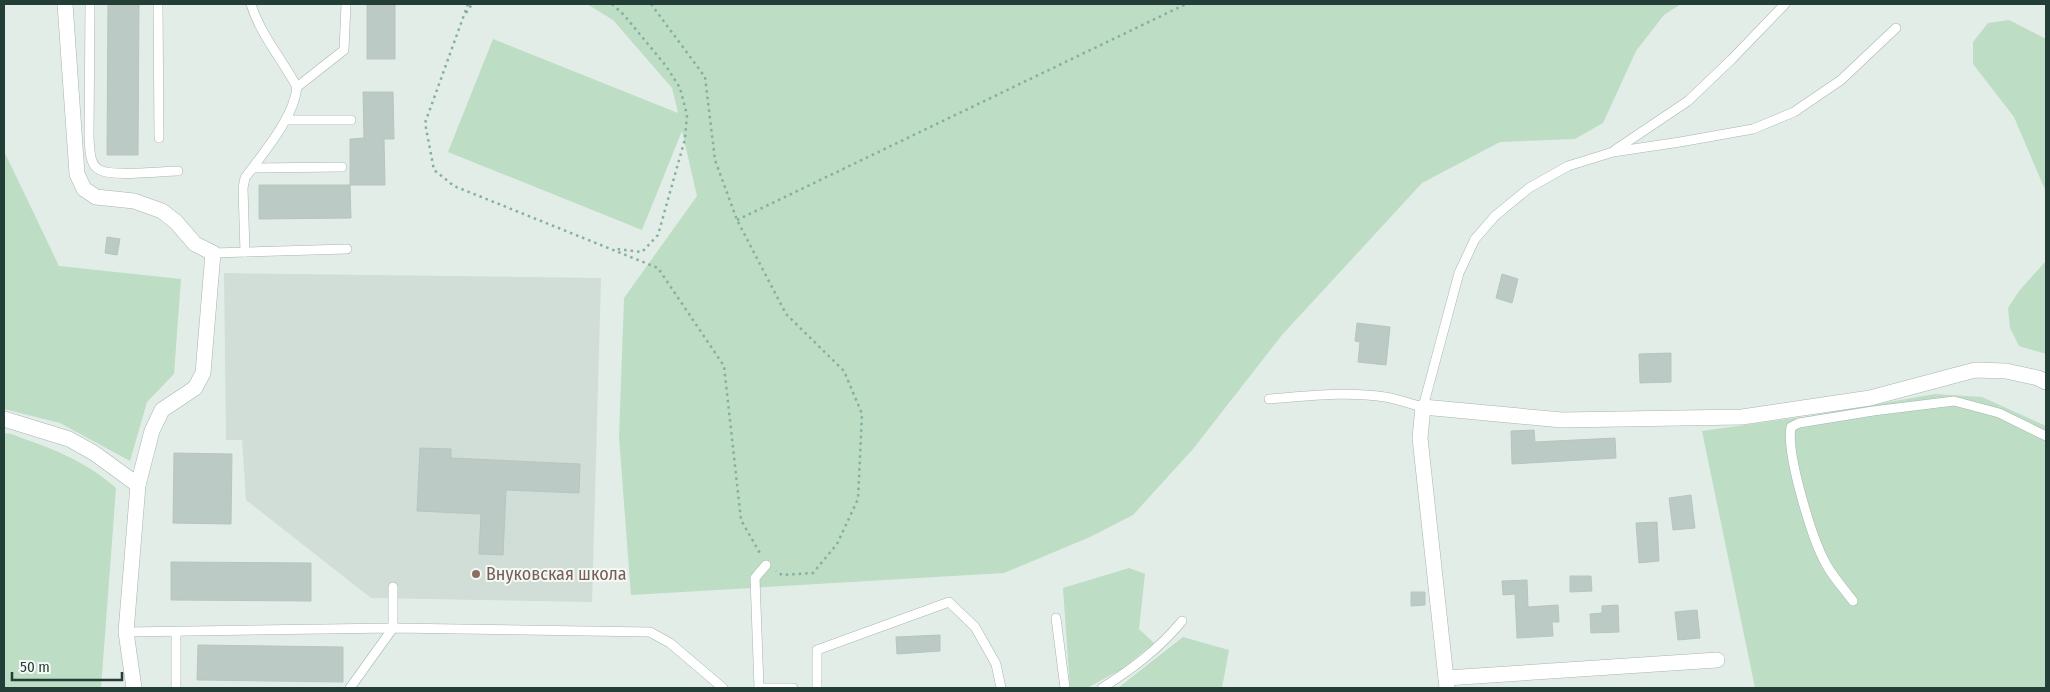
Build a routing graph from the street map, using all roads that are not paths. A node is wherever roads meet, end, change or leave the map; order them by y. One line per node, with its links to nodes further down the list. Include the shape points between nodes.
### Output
1 (66, 4): 18 (street, via 77,174 84,189 96,196 134,201 162,211 195,244)
2 (90, 4): 15 (lane, via 88,138 91,160 99,170 110,173)
3 (158, 4): 11 (lane)
4 (251, 4): 8 (lane, via 264,34)
5 (346, 4): 8 (lane, via 344,50)
6 (1785, 4): 12 (lane, via 1688,100)
7 (1896, 28): 12 (lane, via 1841,80 1794,112 1753,129)
8 (297, 87): 9 (lane)
9 (286, 120): 10 (lane); 14 (lane)
10 (351, 120)
11 (159, 138)
12 (1613, 152): 21 (lane, via 1568,166 1529,188 1495,216 1475,239 1459,273)
13 (342, 167): 14 (lane)
14 (253, 168): 17 (lane, via 242,188)
15 (178, 171)
16 (347, 250): 17 (lane)
17 (245, 252): 18 (lane)
18 (212, 253): 24 (street, via 203,373 195,388 162,410 152,431)
19 (2046, 382): 21 (street, via 2006,371 1975,370 1870,398 1742,417 1562,420)
20 (1269, 399): 21 (lane, via 1360,394)
21 (1423, 407): 34 (street, via 1420,438)
22 (4, 419): 24 (street, via 69,439)
23 (2046, 436): 27 (lane, via 1999,413 1954,401 1873,411 1791,427 1789,438 1802,498 1817,546 1826,566)
24 (138, 485): 31 (street)
25 (766, 565): 39 (lane, via 755,578)
26 (393, 587): 30 (lane)
27 (1853, 601)
28 (1056, 618): 43 (lane)
29 (1182, 621): 44 (lane, via 1136,666)
30 (393, 628): 32 (lane); 37 (lane); 38 (lane, via 650,632 670,643)
31 (126, 632): 32 (lane); 35 (street)
32 (176, 632): 36 (lane)
33 (1717, 660): 34 (street)
34 (1446, 683)
35 (134, 688)
36 (176, 688)
37 (350, 688)
38 (723, 688)
39 (759, 688): 40 (lane)
40 (793, 688)
41 (817, 688): 42 (lane, via 816,650 949,602 976,627 996,664)
42 (1001, 688)
43 (1065, 688)
44 (1102, 688)

